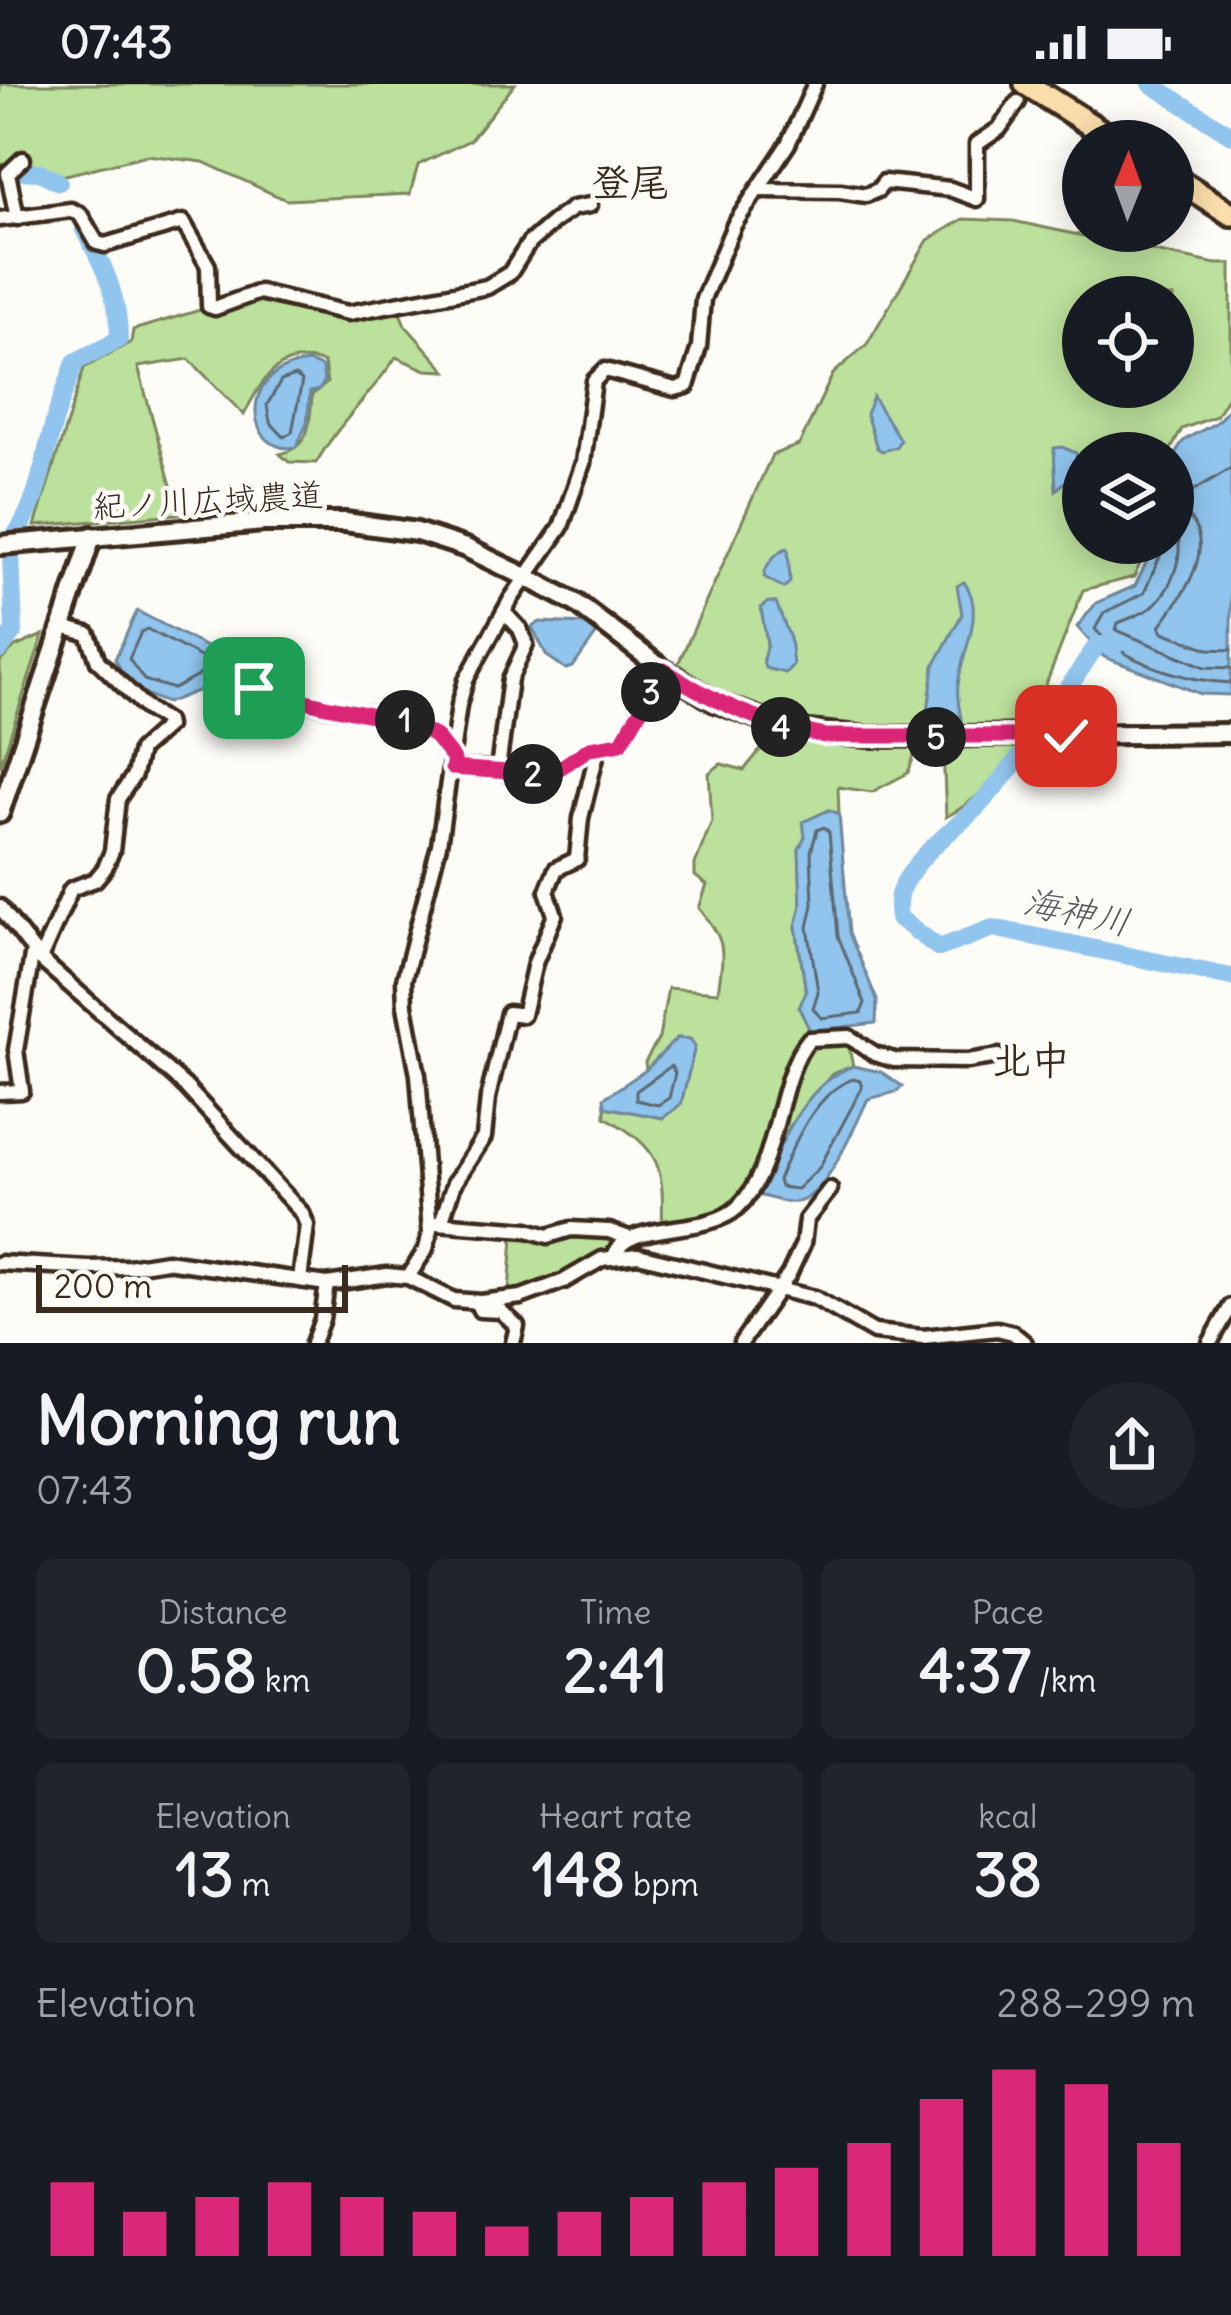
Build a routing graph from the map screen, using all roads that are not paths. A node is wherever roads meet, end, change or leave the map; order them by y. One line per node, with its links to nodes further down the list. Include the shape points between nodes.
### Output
1 (815, 84): 5 (street)
2 (1022, 93): 3 (highway); 5 (street, via 999,129 977,144 976,199 884,182 866,195)
3 (1075, 120)
4 (23, 159): 9 (street, via 8,173)
5 (757, 190): 13 (street, via 703,299 687,386 604,370 594,381 584,463 561,527)
6 (1194, 191): 8 (highway)
7 (590, 205): 9 (street, via 553,222 498,283 348,313 260,292 208,306 208,266 183,222 105,245 71,210)
8 (1224, 210)
9 (17, 218): 10 (street)
10 (0, 219)
11 (92, 536): 12 (street, 紀ノ川広域農道); 13 (street, 紀ノ川広域農道, via 345,522 417,532); 15 (street)
12 (0, 544)
13 (527, 578): 14 (street); 16 (street, 紀ノ川広域農道, via 576,603)
14 (504, 612): 20 (street, via 466,680); 21 (street, via 526,644 510,679)
15 (63, 627): 22 (street); 24 (street, via 88,634 98,661 167,726 140,751 118,799 105,868 71,889)
16 (664, 670): 18 (street, 紀ノ川広域農道, via 715,702 789,730 868,737); 19 (street, via 621,743)
17 (254, 688): 20 (street, via 391,714 435,736)
18 (1231, 733)
19 (598, 749): 21 (street, via 557,770); 28 (street, via 577,859 556,869 547,891 555,915 524,1015 508,1013 484,1137)
20 (453, 764): 21 (street); 28 (street, via 404,980)
21 (499, 769)
22 (0, 813)
23 (0, 907): 24 (street)
24 (37, 954): 26 (street, via 16,1050 22,1091); 33 (street, via 184,1086 302,1213)
25 (999, 1056): 29 (street, via 894,1060 849,1037 809,1039 772,1144 738,1207 712,1223)
26 (0, 1092)
27 (830, 1189): 35 (street, via 806,1220)
28 (436, 1224): 29 (street); 32 (street)
29 (628, 1238): 30 (street)
30 (614, 1256): 35 (street); 36 (street, via 521,1297)
31 (0, 1263): 33 (street, via 128,1268 166,1261)
32 (408, 1277): 34 (street); 36 (street)
33 (300, 1280): 34 (street)
34 (327, 1284): 39 (street)
35 (781, 1288): 38 (street, via 815,1298); 41 (street)
36 (476, 1302): 40 (street, via 517,1326)
37 (1231, 1306): 43 (street)
38 (873, 1337): 42 (street, via 997,1330)
39 (313, 1343)
40 (513, 1343)
41 (741, 1343)
42 (1025, 1343)
43 (1210, 1343)

